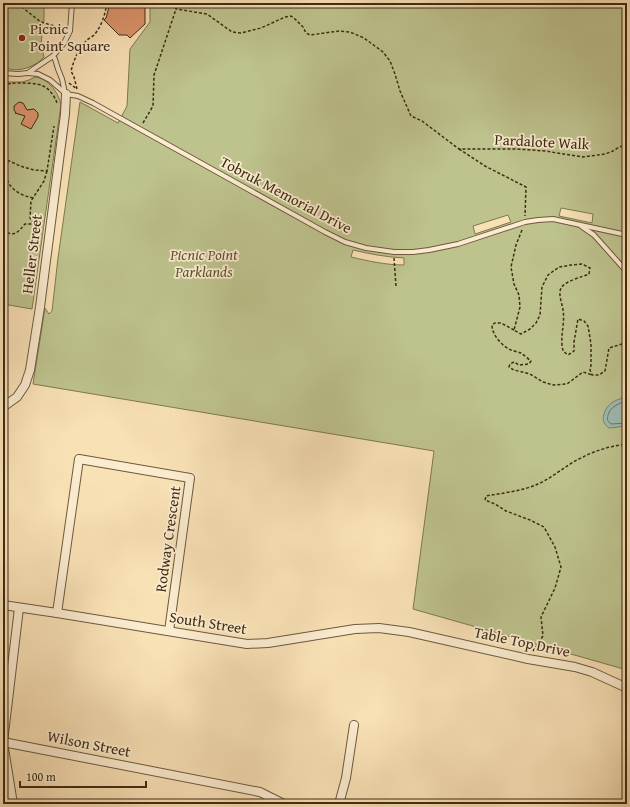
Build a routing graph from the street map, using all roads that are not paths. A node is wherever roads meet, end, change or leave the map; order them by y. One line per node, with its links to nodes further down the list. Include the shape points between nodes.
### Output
1 (72, 3): 2 (lane, via 70,31)
2 (53, 56): 4 (lane); 5 (lane, Heller Street)
3 (3, 73): 4 (lane)
4 (28, 73): 5 (lane, via 38,74 50,80)
5 (66, 94): 6 (lane, Tobruk Memorial Drive, via 78,96 139,128 325,232 345,242 366,248 414,252 458,244 525,222 553,219); 9 (street, Heller Street, via 30,370 25,385 17,397)
6 (579, 224): 7 (lane, Tobruk Memorial Drive); 8 (lane, Tobruk Memorial Drive, via 594,235)
7 (627, 235)
8 (627, 272)
9 (3, 407)
10 (3, 605): 11 (street, South Street)
11 (19, 608): 12 (street, South Street); 17 (street)
12 (57, 613): 13 (street, South Street); 13 (street, Rodway Crescent, via 80,459 190,478)
13 (169, 630): 14 (street, South Street, via 247,644 355,629 379,628)
14 (409, 632): 15 (street, Table Top Drive, via 575,667)
15 (627, 688)
16 (354, 725): 20 (street, via 346,778)
17 (3, 742): 18 (street); 19 (street, Wilson Street, via 260,792)
18 (13, 804)
19 (284, 804)
20 (339, 804)

